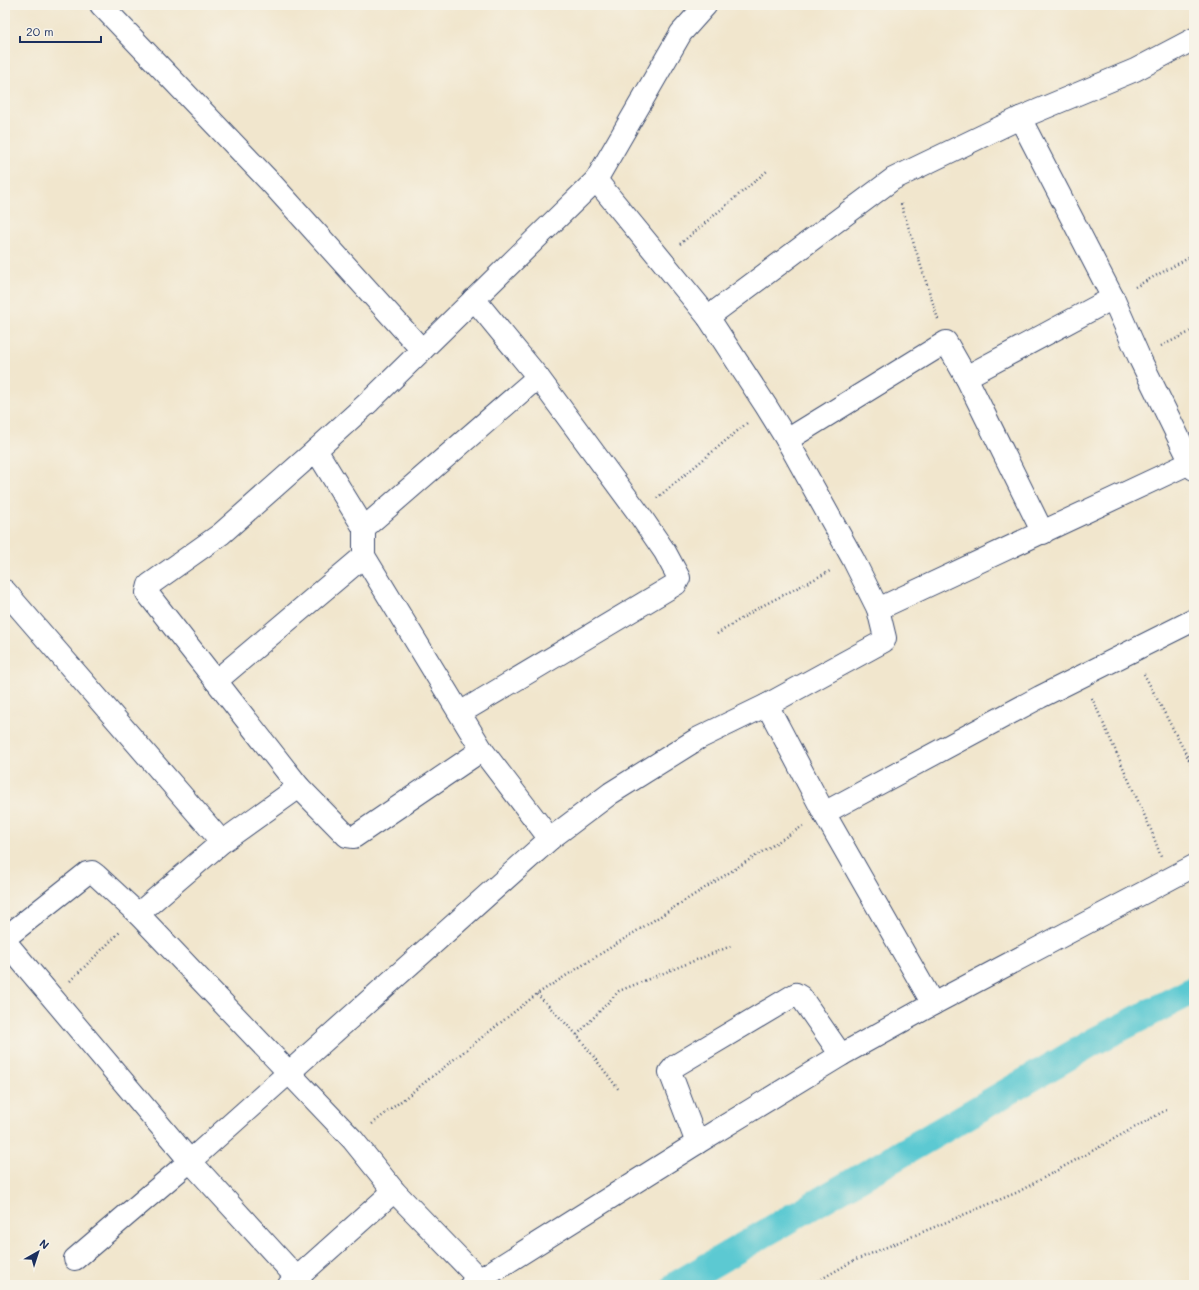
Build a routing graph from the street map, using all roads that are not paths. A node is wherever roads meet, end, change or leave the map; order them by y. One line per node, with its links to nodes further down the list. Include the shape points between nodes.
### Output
1 (101, 5): 9 (street, via 278,191)
2 (706, 5): 5 (street, via 681,33)
3 (1194, 39): 4 (street, via 1135,70)
4 (1020, 118): 6 (street); 8 (street, via 893,179)
5 (596, 180): 7 (street); 8 (street)
6 (1113, 298): 11 (street); 14 (street, via 1139,357)
7 (474, 299): 9 (street); 10 (street)
8 (708, 317): 12 (street)
9 (422, 350): 13 (street)
10 (538, 377): 15 (street); 23 (street, via 639,514 678,575 678,581)
11 (966, 377): 12 (street, via 946,342); 16 (street)
12 (787, 440): 19 (street)
13 (316, 450): 15 (street); 21 (street, via 221,534 147,588 151,598)
14 (1193, 464): 16 (street)
15 (364, 528): 17 (street)
16 (1043, 533): 19 (street)
17 (364, 556): 21 (street); 23 (street)
18 (5, 591): 28 (street)
19 (878, 609): 22 (street, via 885,638 881,644)
20 (1194, 620): 26 (street, via 1082,676)
21 (216, 680): 25 (street)
22 (767, 704): 26 (street); 27 (street, via 699,738 612,793)
23 (460, 713): 24 (street)
24 (482, 750): 25 (street, via 354,837 347,836); 27 (street)
25 (299, 787): 28 (street)
26 (824, 813): 32 (street)
27 (550, 839): 34 (street)
28 (222, 842): 30 (street)
29 (1194, 866): 32 (street)
30 (138, 914): 31 (street, via 96,875 89,872 10,934 7,942); 34 (street)
31 (10, 958): 36 (street, via 53,998)
32 (933, 1004): 33 (street)
33 (841, 1055): 35 (street); 35 (street, via 801,997 796,994 675,1066 670,1072)
34 (288, 1071): 36 (street); 37 (street, via 353,1140)
35 (697, 1143): 40 (street)
36 (190, 1161): 38 (street); 39 (street)
37 (394, 1191): 39 (street); 40 (street)
38 (75, 1260)
39 (293, 1281)
40 (475, 1282)

